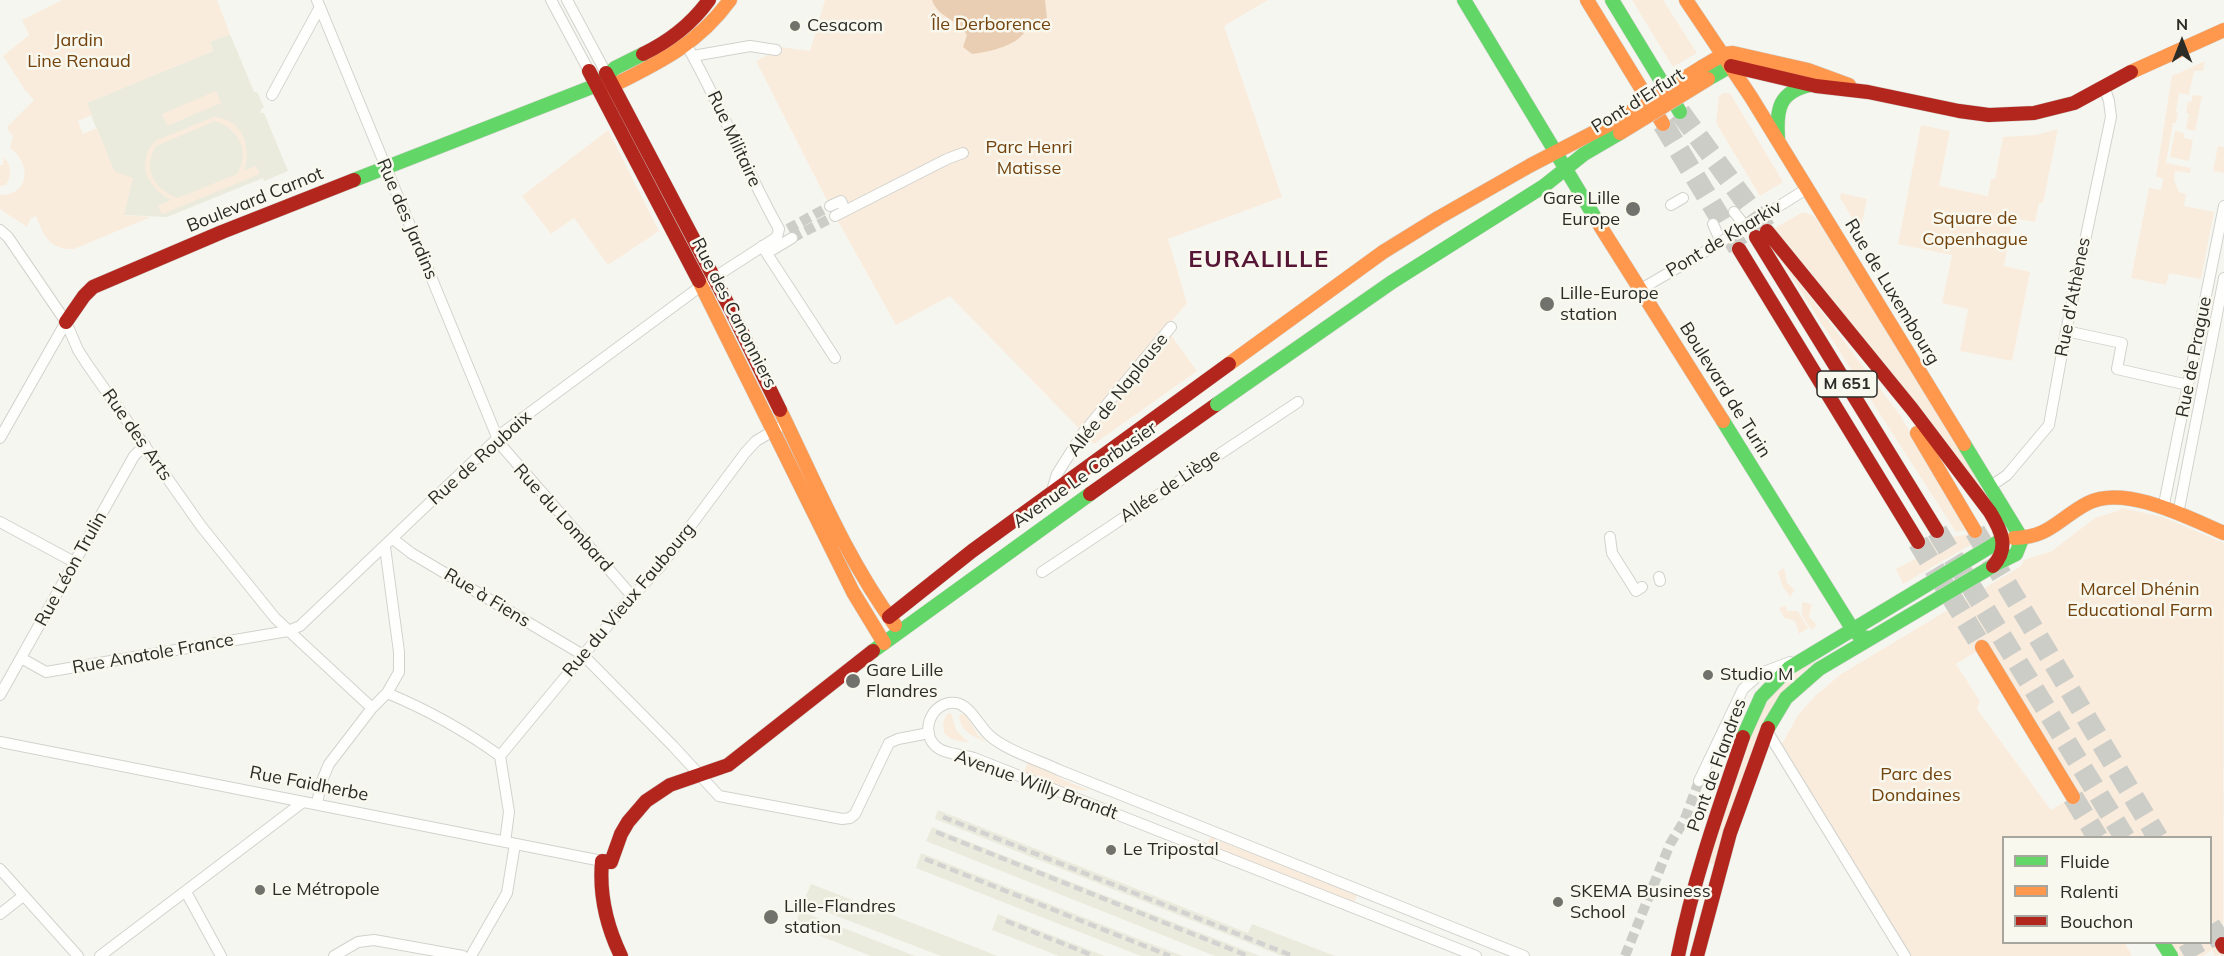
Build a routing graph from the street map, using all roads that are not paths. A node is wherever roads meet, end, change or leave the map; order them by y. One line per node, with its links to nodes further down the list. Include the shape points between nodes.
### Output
1 (551, 0): 15 (street, Rue des Canonniers)
2 (567, 0): 17 (street, Rue des Canonniers)
3 (709, 0): 17 (main road, Boulevard Carnot, via 674,37)
4 (730, 0): 13 (main road, Boulevard Carnot)
5 (1464, 0): 28 (main road, Boulevard de Turin)
6 (1576, 0): 16 (main road)
7 (1587, 0): 16 (main road)
8 (1612, 0): 23 (main road)
9 (1686, 0): 14 (main road, Rue de Luxembourg)
10 (319, 3): 22 (street); 29 (street, Rue des Jardins)
11 (2224, 30): 20 (main road)
12 (776, 50): 13 (street, via 750,46)
13 (690, 51): 17 (main road, Boulevard Carnot); 40 (street, Rue Militaire, via 726,118 756,187)
14 (1727, 60): 19 (main road); 21 (main road, via 1733,53 1809,70); 25 (main road, Pont d'Erfurt, bridge); 26 (main road, Rue de Luxembourg)
15 (589, 71): 18 (main road, Rue des Canonniers)
16 (1634, 77): 24 (main road)
17 (609, 79): 18 (main road, Boulevard Carnot, via 607,88); 45 (main road, Rue des Canonniers)
18 (597, 85): 29 (main road, Boulevard Carnot); 45 (main road, Rue des Canonniers)
19 (1810, 85): 21 (main road); 26 (main road, via 1795,89 1780,103)
20 (2104, 86): 21 (main road, via 2061,108 2008,115 1959,111); 49 (street, Rue d'Athènes, via 2110,117)
21 (1868, 92)
22 (272, 95)
23 (1680, 112)
24 (1663, 124)
25 (1617, 128): 28 (main road, Pont d'Erfurt); 30 (main road, Pont d'Erfurt)
26 (1778, 141): 31 (main road, Rue de Luxembourg)
27 (963, 153): 35 (street, via 846,210)
28 (1555, 153): 30 (main road, Boulevard de Turin); 60 (main road, Avenue Le Corbusier, bridge, via 1383,252)
29 (386, 168): 47 (main road, Boulevard Carnot, via 93,287); 57 (street, Rue des Jardins)
30 (1565, 169): 46 (main road, Boulevard de Turin); 80 (main road, Avenue Le Corbusier, bridge, via 1392,282)
31 (1808, 189): 38 (street, Pont de Kharkiv, bridge); 59 (main road, Rue de Luxembourg)
32 (1683, 198): 33 (street)
33 (1671, 206)
34 (2224, 206): 52 (street, Rue de Prague)
35 (832, 211)
36 (1734, 212): 38 (street)
37 (1713, 224): 41 (street)
38 (1746, 227): 41 (street, Pont de Kharkiv, bridge)
39 (0, 230): 47 (street, Rue des Arts)
40 (786, 233): 43 (street, Rue de Roubaix)
41 (1721, 242): 46 (street, Pont de Kharkiv, bridge)
42 (1739, 249): 70 (main road, M 651)
43 (764, 250): 45 (street, Rue de Roubaix); 51 (street)
44 (2224, 278): 62 (street, Rue de Prague)
45 (707, 282): 54 (main road, Rue des Canonniers, via 766,379); 55 (main road, Rue des Canonniers); 57 (street, Rue de Roubaix)
46 (1641, 289): 78 (main road, Boulevard de Turin, via 1836,611)
47 (66, 322): 56 (street, Boulevard Carnot); 58 (street, Rue des Arts, via 81,354)
48 (1171, 327): 60 (street, Allée de Naplouse, via 1083,433 1057,474)
49 (2066, 331): 52 (street, via 2122,343 2117,369); 59 (street, Rue d'Athènes, via 2049,425 2007,475)
50 (1863, 350): 64 (main road, M 651, via 1762,234); 65 (main road); 68 (main road, via 1940,443)
51 (835, 358)
52 (2188, 385): 61 (street, Rue de Prague)
53 (1298, 402): 74 (street, Allée de Liège)
54 (787, 424): 55 (street, Rue du Vieux Faubourg); 77 (main road, Rue des Canonniers, via 853,563)
55 (773, 430): 76 (street, Rue du Vieux Faubourg, via 745,453 660,567); 82 (main road, Rue des Canonniers, via 852,592)
56 (0, 438)
57 (496, 438): 71 (street, Rue de Roubaix); 76 (street, Rue du Lombard)
58 (145, 445): 72 (street, Rue Léon Trulin, via 134,456); 79 (street, Rue des Arts, via 201,526)
59 (1991, 486): 69 (main road, Rue de Luxembourg)
60 (1051, 495): 77 (main road, Avenue Le Corbusier)
61 (2163, 509): 62 (main road); 69 (main road, via 2121,497 2105,497 2084,506 2045,534)
62 (2178, 514): 66 (main road)
63 (0, 522): 72 (street)
64 (1937, 531)
65 (1975, 531)
66 (2224, 533)
67 (1610, 537): 75 (street, via 1612,552 1636,591)
68 (2003, 539): 69 (main road); 73 (main road, via 2001,556); 78 (main road, Pont de Flandres)
69 (2022, 539): 73 (main road, Pont de Flandres, via 2014,556)
70 (1918, 542)
71 (389, 543): 79 (street, Rue de Roubaix, via 307,621); 84 (street, Rue à Fiens, via 411,552); 87 (street, via 399,672)
72 (74, 562): 85 (street, Rue Léon Trulin)
73 (1993, 566): 81 (main road, Pont de Flandres)
74 (1042, 572)
75 (1642, 587)
76 (632, 596): 84 (street, Rue du Vieux Faubourg)
77 (889, 617): 80 (main road, Rue des Canonniers)
78 (1853, 630): 81 (main road); 86 (main road, Pont de Flandres)
79 (288, 631): 85 (street, Rue Anatole France, via 46,672); 89 (street, Rue des Arts)
80 (900, 631): 82 (main road, Avenue Le Corbusier)
81 (1869, 638): 90 (main road, Pont de Flandres, via 1798,686 1781,704)
82 (884, 643): 94 (main road, Avenue Le Corbusier, via 728,765)
83 (1982, 647): 96 (main road)
84 (583, 655): 93 (street, Rue du Vieux Faubourg); 94 (street, Rue à Fiens)
85 (21, 658): 88 (street, Rue Léon Trulin)
86 (1802, 658): 95 (street, via 1761,673 1743,689); 114 (main road, Pont de Flandres, via 1765,691 1752,714 1703,854)
87 (387, 693): 89 (street); 93 (street, via 458,727)
88 (0, 695)
89 (372, 708): 98 (street, via 326,770)
90 (1767, 731): 115 (main road, Pont de Flandres, via 1739,807); 116 (street)
91 (929, 733): 94 (street, Rue à Fiens, via 889,743 855,814 848,819 722,797); 112 (street, Avenue Willy Brandt, via 941,750 974,758); 113 (street, Avenue Willy Brandt, via 929,721 936,709 959,704 993,738 1059,770)
92 (0, 742): 97 (street, Rue Faidherbe)
93 (500, 756): 99 (street)
94 (699, 775): 100 (main road, Avenue Le Corbusier, via 659,791 632,815)
95 (1699, 781)
96 (2073, 797)
97 (303, 802): 98 (street, Rue Faidherbe); 102 (street)
98 (317, 804): 99 (street, Rue Faidherbe)
99 (510, 843): 100 (street, Rue Faidherbe); 110 (street, via 507,892)
100 (607, 861): 111 (main road, Avenue Le Corbusier, via 601,891 603,908)
101 (0, 869): 103 (street)
102 (186, 892): 106 (street); 107 (street)
103 (23, 896): 104 (street); 105 (street)
104 (0, 914)
105 (78, 956)
106 (100, 956)
107 (221, 956)
108 (334, 956): 109 (street, via 358,942 374,940)
109 (463, 956)
110 (471, 956)
111 (621, 956)
112 (1476, 956)
113 (1524, 956)
114 (1678, 956)
115 (1696, 956)
116 (1905, 956)

